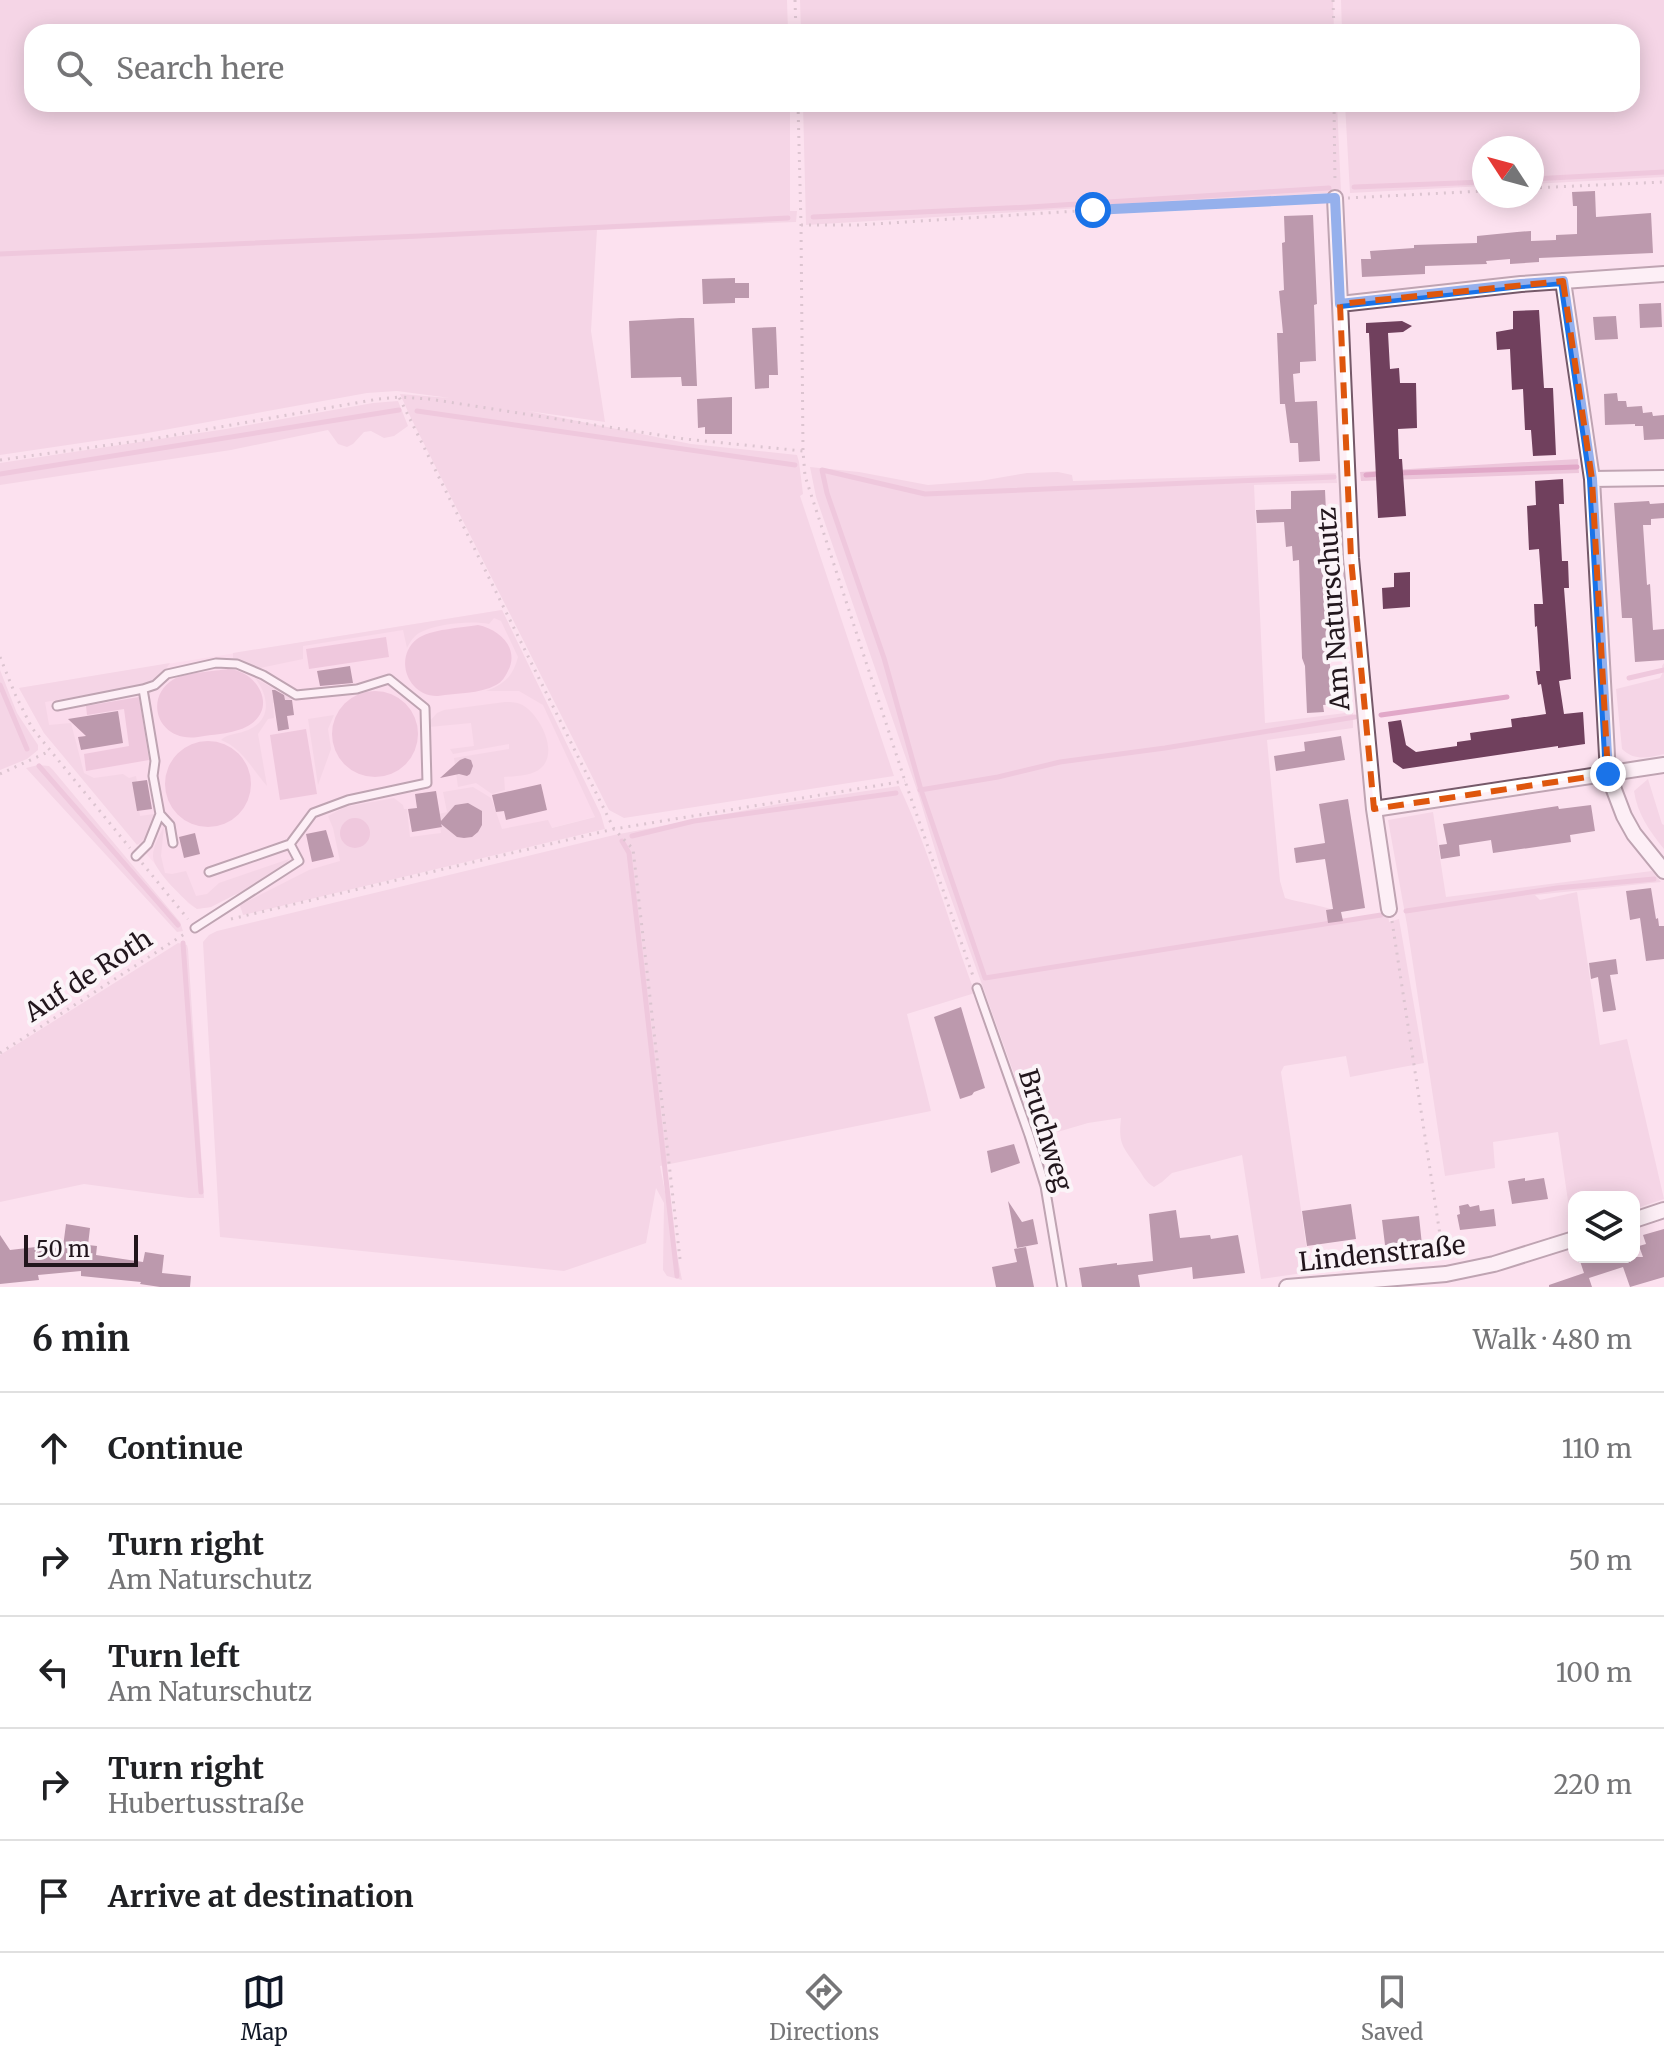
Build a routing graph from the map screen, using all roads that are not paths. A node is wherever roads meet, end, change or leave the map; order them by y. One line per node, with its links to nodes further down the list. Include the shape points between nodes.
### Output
1 (1335, 198): 4 (street, Am Naturschutz)
2 (1664, 274): 3 (street)
3 (1563, 281): 4 (street); 6 (street)
4 (1340, 304): 11 (street, Am Naturschutz, via 1351,558)
5 (1664, 478): 6 (street)
6 (1592, 479): 10 (street)
7 (143, 689): 8 (lane); 12 (lane); 14 (lane, via 167,674 237,664 296,695 357,689 389,679 425,708 427,783 313,813)
8 (57, 706)
9 (1664, 765): 10 (street)
10 (1608, 774): 11 (street); 16 (street, via 1634,834)
11 (1374, 809): 18 (street, Am Naturschutz)
12 (160, 814): 13 (lane, via 170,825); 15 (lane, via 148,844)
13 (173, 843)
14 (290, 844): 17 (lane); 19 (lane, via 299,861)
15 (136, 856)
16 (1664, 871)
17 (209, 872)
18 (1389, 909)
19 (195, 928)
20 (977, 988): 24 (lane, Bruchweg, via 1045,1186)
21 (1664, 1210): 22 (street)
22 (1640, 1218)
23 (1568, 1241): 25 (street, Lindenstraße, via 1446,1274)
24 (1062, 1287)
25 (1287, 1287)

